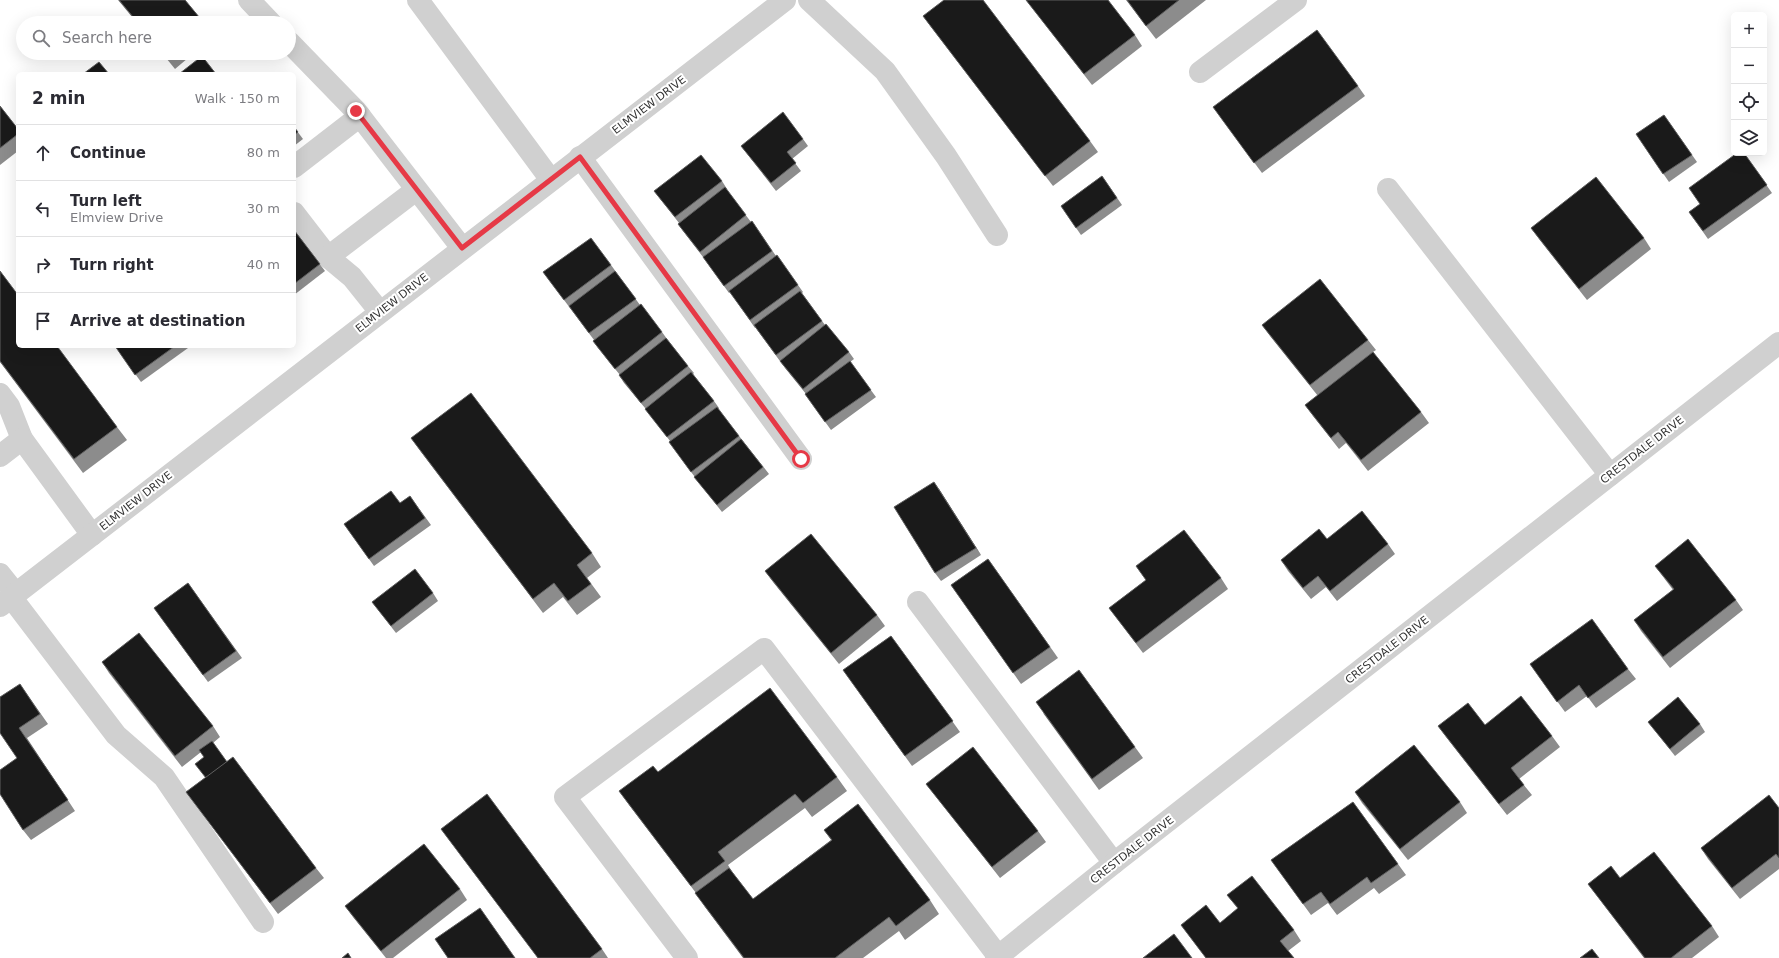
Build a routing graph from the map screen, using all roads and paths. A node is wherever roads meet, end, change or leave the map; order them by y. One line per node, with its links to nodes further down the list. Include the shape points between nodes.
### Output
1 (249, 0): 6 (street)
2 (418, 0): 12 (street)
3 (785, 0): 10 (street, ELMVIEW DRIVE)
4 (809, 0): 16 (street, via 885,71 946,156)
5 (1296, 0): 8 (street)
6 (264, 16)
7 (296, 49): 9 (street)
8 (1200, 72)
9 (360, 116): 11 (street); 14 (street)
10 (580, 157): 12 (street, ELMVIEW DRIVE); 24 (street)
11 (296, 165)
12 (551, 180): 17 (street, ELMVIEW DRIVE)
13 (1388, 188): 25 (street)
14 (416, 190): 17 (street); 18 (street)
15 (296, 216): 18 (street)
16 (997, 235)
17 (462, 248): 19 (street, ELMVIEW DRIVE)
18 (328, 258): 19 (street, via 352,277)
19 (380, 312): 26 (street, ELMVIEW DRIVE)
20 (1779, 343): 25 (street, CRESTDALE DRIVE)
21 (0, 394): 22 (street, via 9,406)
22 (22, 439): 23 (street); 26 (street)
23 (0, 456)
24 (801, 459)
25 (1610, 475): 30 (street, CRESTDALE DRIVE)
26 (92, 535): 28 (street, ELMVIEW DRIVE)
27 (0, 574): 28 (street)
28 (9, 599): 31 (street, via 116,735 164,777)
29 (918, 602): 30 (street)
30 (1114, 863): 32 (street, CRESTDALE DRIVE)
31 (262, 922)
32 (997, 957): 33 (street, via 764,649 565,797)
33 (687, 958)

